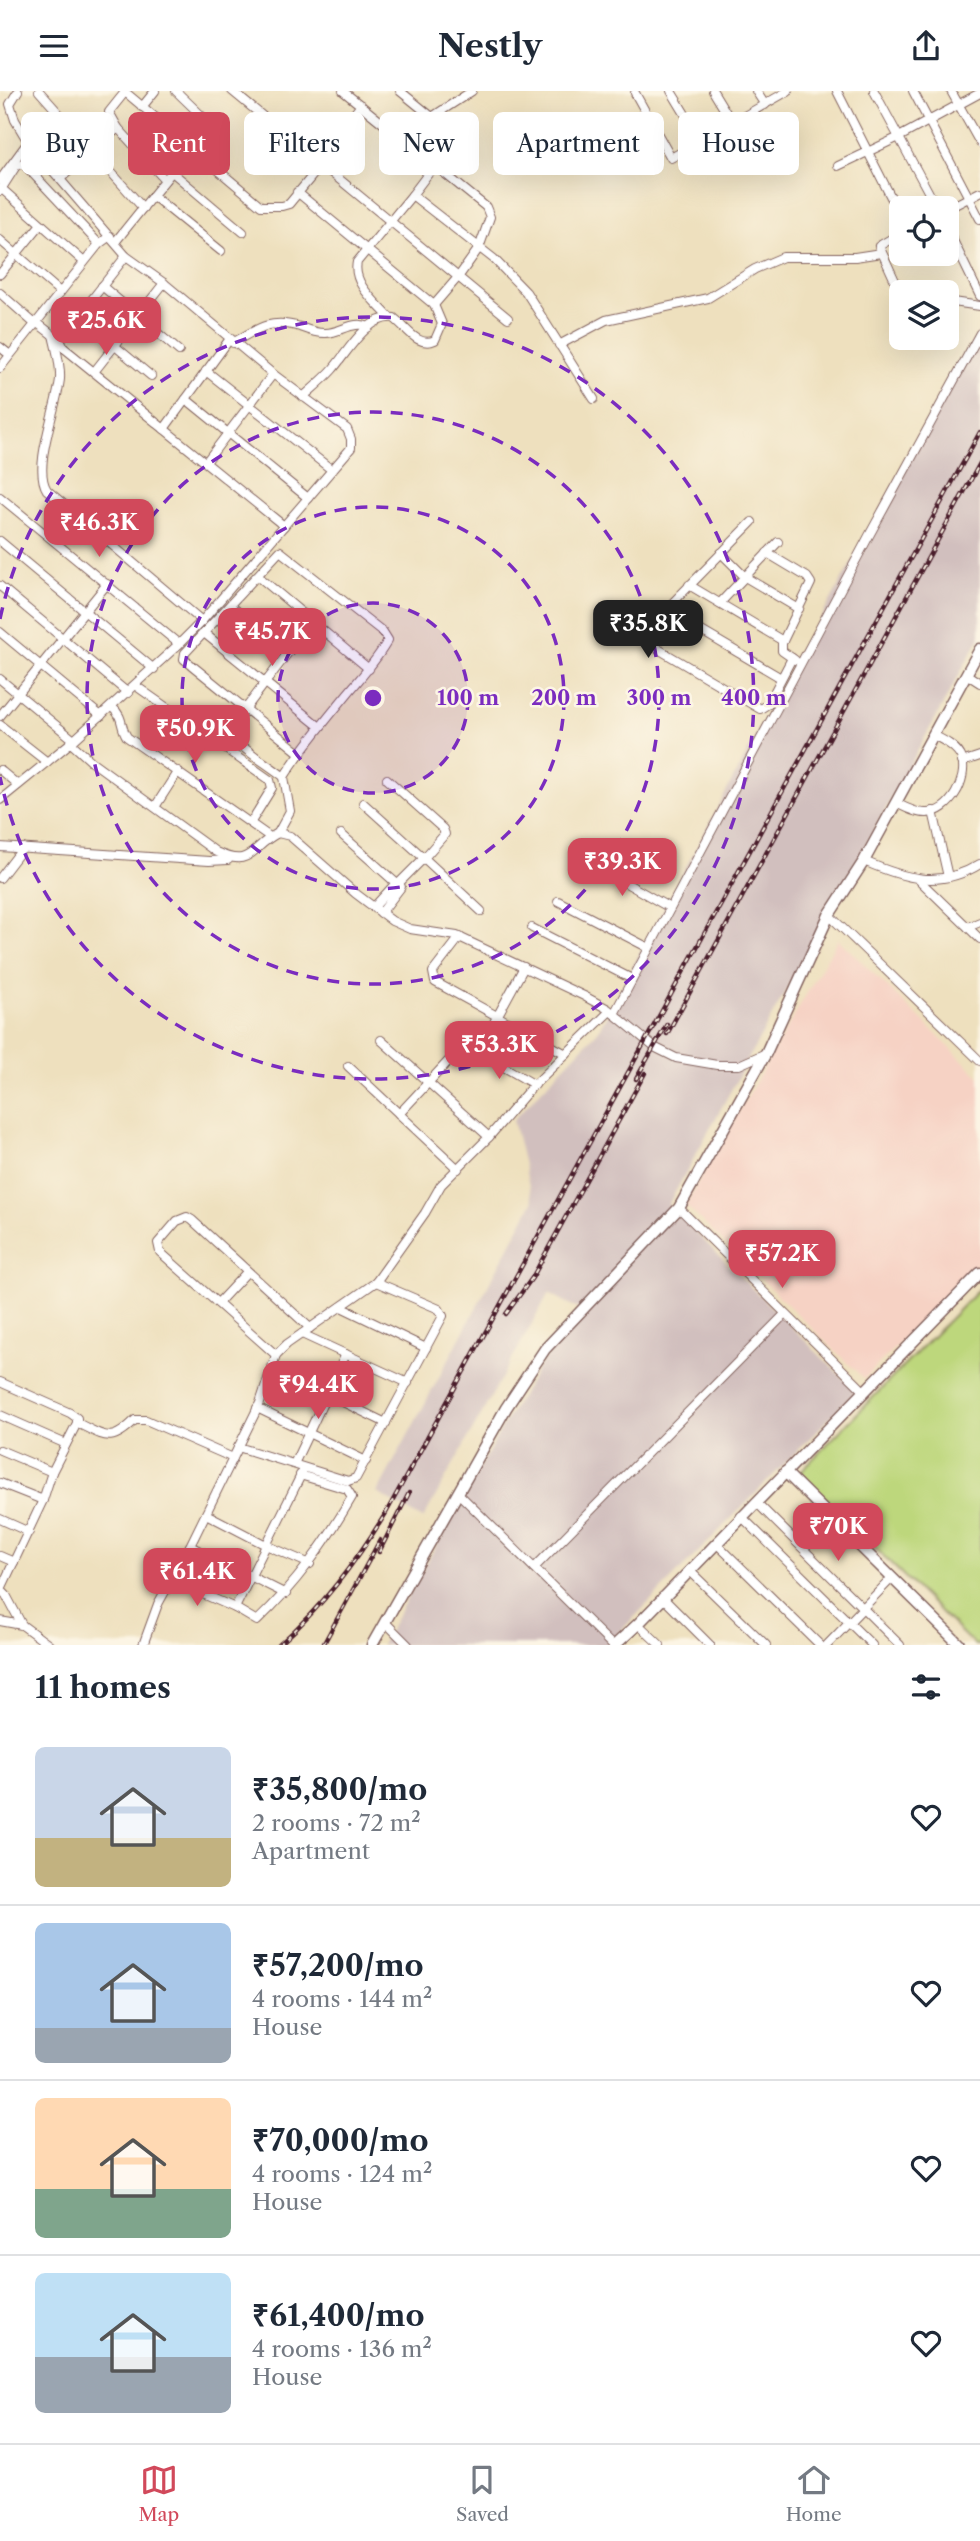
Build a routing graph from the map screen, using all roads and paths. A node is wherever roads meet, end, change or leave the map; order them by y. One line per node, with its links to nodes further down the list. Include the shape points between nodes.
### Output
1 (18, 91): 21 (street)
2 (39, 91): 26 (street)
3 (155, 91): 25 (street)
4 (176, 91): 28 (street)
5 (232, 91): 29 (street)
6 (343, 91): 22 (street)
7 (400, 91): 31 (street)
8 (472, 91): 32 (street)
9 (671, 91): 33 (street)
10 (713, 91): 34 (street)
11 (756, 91): 23 (street)
12 (788, 91): 23 (street)
13 (837, 91): 43 (street)
14 (874, 91): 41 (street)
15 (912, 91): 37 (street)
16 (950, 91): 24 (street)
17 (125, 92): 25 (street); 38 (street, via 109,111)
18 (636, 92): 45 (street, via 669,156)
19 (980, 93): 24 (street)
20 (0, 104): 21 (street)
21 (10, 104): 39 (street)
22 (360, 105): 30 (street); 36 (street)
23 (765, 105): 35 (street)
24 (958, 106): 37 (street); 42 (street)
25 (142, 107): 27 (street)
26 (57, 112)
27 (148, 112)
28 (198, 112)
29 (258, 112)
30 (355, 112)
31 (426, 112)
32 (440, 112)
33 (684, 112)
34 (726, 112)
35 (753, 112)
36 (379, 121)
37 (928, 122): 41 (street); 66 (street)
38 (118, 128): 40 (street); 58 (street)
39 (21, 130)
40 (114, 131)
41 (899, 137): 43 (street); 65 (street)
42 (980, 143)
43 (868, 152): 46 (street); 64 (street)
44 (21, 154): 59 (street)
45 (678, 156)
46 (838, 166)
47 (57, 175): 57 (street)
48 (64, 175): 57 (street)
49 (113, 175): 68 (street)
50 (169, 175): 58 (street)
51 (176, 175): 72 (street)
52 (223, 175): 61 (street, via 261,206 286,206)
53 (311, 175): 61 (street)
54 (336, 175): 70 (street)
55 (427, 175): 62 (street)
56 (445, 175): 77 (street, via 489,211)
57 (60, 179): 73 (street)
58 (165, 180): 63 (street)
59 (1, 187): 71 (street); 76 (street, via 23,163)
60 (980, 192): 66 (street)
61 (298, 193): 78 (street)
62 (412, 195): 70 (street); 77 (street)
63 (153, 196): 68 (street); 79 (street)
64 (890, 196)
65 (931, 196)
66 (969, 198): 67 (street); 69 (street)
67 (959, 203)
68 (143, 208): 73 (street)
69 (980, 219)
70 (391, 220): 78 (street); 86 (street)
71 (41, 223): 82 (street); 84 (street)
72 (243, 232)
73 (113, 239): 76 (street); 83 (street)
74 (889, 239): 80 (street, via 880,244)
75 (0, 240): 82 (street)
76 (99, 244): 84 (street)
77 (479, 248): 86 (street); 106 (street, via 526,292)
78 (368, 249): 94 (street); 98 (street, via 357,262 357,277)
79 (221, 251)
80 (881, 253): 87 (street); 106 (street, via 783,257 708,298 606,320)
81 (959, 253): 92 (street)
82 (16, 254): 85 (street); 90 (street)
83 (126, 255): 88 (street); 89 (street)
84 (84, 262): 90 (street)
85 (0, 274)
86 (459, 276): 94 (street); 99 (street)
87 (895, 280)
88 (164, 283): 97 (street); 104 (street)
89 (102, 286): 96 (street); 97 (street)
90 (60, 292): 100 (street)
91 (0, 293): 100 (street)
92 (980, 296)
93 (959, 303): 95 (street)
94 (434, 305): 98 (street, via 442,324 430,342 418,340)
95 (980, 306)
96 (79, 316): 103 (street); 105 (street)
97 (138, 316): 105 (street); 108 (street)
98 (389, 317): 101 (street)
99 (508, 318)
100 (35, 323): 103 (street); 109 (street)
101 (369, 327): 104 (street, via 356,324 324,334 275,323); 115 (street)
102 (980, 333): 150 (street)
103 (57, 338): 112 (street); 141 (street, via 60,377 43,450 42,482)
104 (231, 341): 111 (street); 113 (street)
105 (115, 345): 112 (street); 114 (street)
106 (559, 345): 117 (street)
107 (0, 347): 109 (street)
108 (179, 351)
109 (10, 355): 110 (street)
110 (0, 368)
111 (206, 371): 116 (street); 118 (street)
112 (94, 372): 119 (street)
113 (273, 374): 115 (street); 118 (street)
114 (151, 376)
115 (303, 397): 122 (street, via 348,429 351,448)
116 (186, 399): 119 (street); 120 (street)
117 (594, 399)
118 (249, 405): 120 (street); 122 (street)
119 (164, 429): 121 (street)
120 (227, 434): 121 (street); 124 (street)
121 (206, 463): 126 (street)
122 (332, 470): 124 (street)
123 (0, 497): 133 (street)
124 (308, 498): 126 (street)
125 (752, 522): 129 (street)
126 (284, 526): 141 (street)
127 (0, 541): 139 (street)
128 (778, 542): 130 (street)
129 (721, 553): 132 (street); 134 (street)
130 (767, 553): 132 (street); 138 (street, via 809,580)
131 (258, 576): 137 (street); 142 (street); 153 (street, via 277,552 283,552 383,632 387,642)
132 (745, 577): 136 (street); 138 (street)
133 (107, 584): 139 (street); 147 (street)
134 (689, 585): 136 (street); 140 (street)
135 (0, 586): 145 (street)
136 (720, 603): 146 (street)
137 (230, 606): 144 (street); 149 (street)
138 (799, 610): 146 (street)
139 (85, 613): 145 (street); 152 (street)
140 (662, 613): 155 (street); 155 (street, via 641,633 643,641 757,709 768,704)
141 (202, 621): 147 (street)
142 (312, 621): 149 (street); 153 (street)
143 (0, 632): 151 (street)
144 (204, 633): 157 (street); 163 (street, via 185,653 185,662)
145 (63, 639): 151 (street); 161 (street)
146 (783, 641): 150 (street, via 782,651)
147 (179, 644): 152 (street)
148 (980, 649): 154 (main road)
149 (288, 652): 157 (street)
150 (797, 660): 155 (street); 199 (street)
151 (40, 665): 160 (street); 165 (street)
152 (154, 669): 159 (street)
153 (369, 669): 167 (street)
154 (966, 674): 158 (street); 168 (main road)
155 (781, 678)
156 (0, 679): 160 (street)
157 (265, 681): 163 (street); 167 (street)
158 (980, 683)
159 (136, 686): 161 (street); 184 (street, via 270,780 272,788)
160 (17, 693): 164 (street); 169 (street)
161 (128, 693): 162 (street)
162 (112, 707): 165 (street); 175 (street, via 123,721 127,737)
163 (244, 709): 170 (street); 176 (street, via 229,728 229,736)
164 (0, 716)
165 (101, 716): 169 (street)
166 (0, 725): 172 (street)
167 (320, 727): 170 (street)
168 (933, 734): 173 (street, via 954,749); 181 (main road)
169 (73, 741): 172 (street); 182 (street, via 91,761)
170 (301, 754): 176 (street)
171 (980, 756): 173 (street)
172 (47, 762): 178 (street)
173 (962, 762): 183 (street, via 964,773 956,793)
174 (0, 770): 178 (street)
175 (178, 771): 182 (street); 184 (street)
176 (284, 777): 186 (street, via 290,811)
177 (387, 779): 189 (street, via 445,832)
178 (18, 785): 179 (street)
179 (0, 800)
180 (363, 803): 189 (street)
181 (895, 803): 183 (street); 191 (main road)
182 (155, 807): 190 (street)
183 (933, 811): 194 (street)
184 (251, 822): 186 (street)
185 (341, 834): 197 (street)
186 (274, 835): 190 (street, via 243,860); 200 (street, via 290,836)
187 (0, 847): 188 (street)
188 (23, 848): 190 (street); 195 (street)
189 (424, 857): 197 (street); 201 (street)
190 (231, 859)
191 (864, 861): 196 (street); 202 (main road)
192 (589, 862): 199 (street)
193 (980, 863): 194 (street)
194 (948, 877): 196 (street)
195 (0, 878)
196 (917, 878): 204 (street)
197 (398, 883): 200 (street, via 401,887)
198 (558, 901): 208 (street)
199 (670, 908): 208 (street)
200 (377, 910): 206 (street, via 410,929)
201 (481, 911)
202 (829, 915): 215 (main road); 217 (street)
203 (980, 922): 204 (street)
204 (968, 927): 207 (street)
205 (532, 928): 210 (street)
206 (460, 937): 209 (street); 212 (street, via 433,977 439,985)
207 (980, 939)
208 (649, 948): 210 (street)
209 (524, 967): 211 (street); 212 (street)
210 (632, 979): 211 (street)
211 (612, 1012): 215 (street, via 654,1047 692,1063 739,1065); 216 (street)
212 (497, 1017): 214 (street); 216 (street)
213 (381, 1040): 219 (street)
214 (478, 1052): 219 (street, via 457,1053); 220 (street)
215 (766, 1053): 224 (main road)
216 (566, 1054): 220 (street)
217 (980, 1061)
218 (348, 1066): 221 (street)
219 (428, 1083): 221 (street); 222 (street)
220 (535, 1085): 222 (street)
221 (399, 1114): 223 (street)
222 (489, 1137): 223 (street)
223 (458, 1169): 227 (street, via 437,1190)
224 (679, 1208): 230 (street); 255 (main road, via 545,1349)
225 (247, 1272): 228 (street); 228 (street, via 192,1220 177,1221 158,1243 160,1252); 231 (street)
226 (980, 1273): 238 (main road)
227 (376, 1282): 229 (street); 232 (street, via 442,1312)
228 (218, 1303): 234 (street)
229 (341, 1307): 231 (street); 232 (street)
230 (785, 1314): 238 (street); 268 (street)
231 (306, 1331): 233 (street); 234 (street)
232 (426, 1348): 237 (street)
233 (346, 1354): 237 (street); 239 (street)
234 (276, 1355): 235 (street)
235 (271, 1367): 239 (street); 240 (street)
236 (0, 1382): 242 (street, via 71,1413)
237 (408, 1383): 243 (street)
238 (864, 1391): 253 (main road)
239 (327, 1395): 243 (street); 244 (street)
240 (257, 1408): 244 (street); 246 (street)
241 (0, 1415): 245 (street)
242 (77, 1423): 245 (street); 248 (street, via 114,1437 135,1420 146,1420)
243 (386, 1423): 249 (street)
244 (309, 1433): 249 (street); 250 (street)
245 (66, 1444): 252 (street)
246 (239, 1447): 248 (street); 250 (street)
247 (0, 1450): 252 (street)
248 (233, 1458): 258 (street)
249 (366, 1461): 251 (street, via 356,1478 348,1481)
250 (294, 1464): 251 (street)
251 (302, 1471): 263 (street); 267 (street, via 347,1489 352,1497)
252 (52, 1472): 256 (street)
253 (785, 1472): 257 (main road); 271 (main road)
254 (0, 1483): 256 (street)
255 (458, 1493): 268 (street); 279 (main road)
256 (43, 1500): 261 (street)
257 (756, 1502): 259 (main road); 277 (street)
258 (206, 1514): 263 (street); 264 (street)
259 (741, 1516): 262 (main road); 280 (street)
260 (0, 1519): 261 (street)
261 (29, 1532): 266 (street)
262 (716, 1543): 269 (main road); 291 (street)
263 (266, 1545): 267 (street); 270 (street)
264 (190, 1546): 270 (street); 272 (street)
265 (0, 1556): 266 (street)
266 (14, 1562): 273 (street)
267 (310, 1564): 274 (street)
268 (534, 1568): 287 (street)
269 (689, 1570): 275 (main road); 290 (street)
270 (251, 1576): 274 (street); 276 (street)
271 (892, 1578): 277 (street); 295 (main road)
272 (171, 1580): 276 (street); 284 (street)
273 (1, 1589): 282 (street)
274 (286, 1594): 276 (street, via 257,1621)
275 (662, 1597): 281 (main road); 289 (street)
276 (235, 1608)
277 (863, 1608): 280 (street); 294 (street)
278 (0, 1621): 282 (street)
279 (384, 1622): 285 (main road); 286 (street)
280 (849, 1622): 292 (street); 293 (street)
281 (638, 1624): 287 (main road); 288 (street)
282 (22, 1625): 283 (street)
283 (49, 1645)
284 (142, 1645)
285 (372, 1645)
286 (408, 1645)
287 (614, 1645)
288 (660, 1645)
289 (710, 1645)
290 (766, 1645)
291 (820, 1645)
292 (827, 1645)
293 (872, 1645)
294 (901, 1645)
295 (960, 1645)

